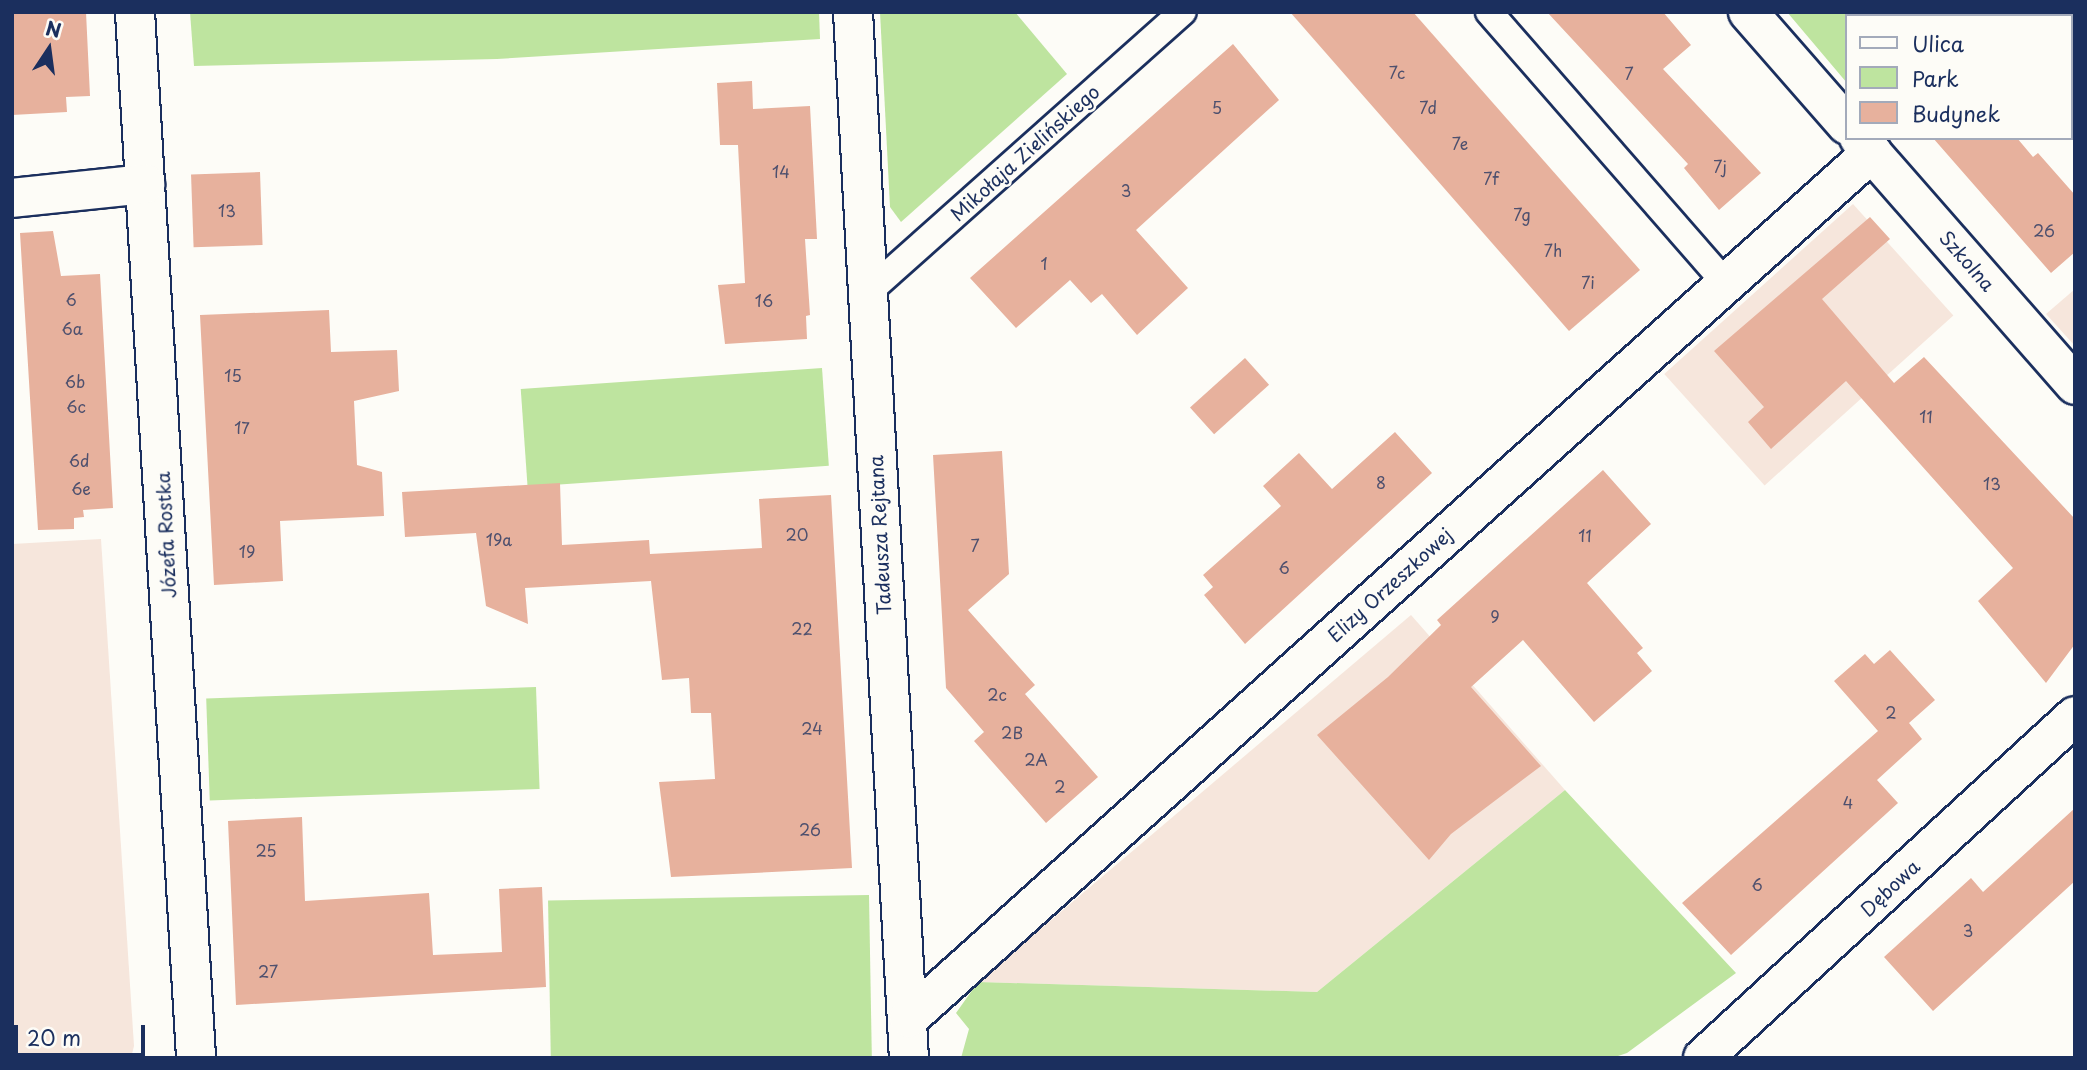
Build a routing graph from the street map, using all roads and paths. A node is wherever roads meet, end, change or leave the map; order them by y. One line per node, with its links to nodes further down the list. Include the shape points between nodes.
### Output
1 (135, 12): 9 (street, Józefa Rostka)
2 (853, 12): 12 (street, Tadeusza Rejtana)
3 (1183, 12): 12 (lane, Mikołaja Zielińskiego)
4 (1489, 12): 11 (lane)
5 (1748, 12): 6 (street, Szkolna)
6 (1846, 123)
7 (1857, 140): 11 (street, Elizy Orzeszkowej)
8 (1861, 140): 13 (street, Szkolna)
9 (145, 184): 10 (street); 16 (street, Józefa Rostka)
10 (12, 198)
11 (1725, 284): 15 (street, Elizy Orzeszkowej)
12 (866, 295): 15 (street, Tadeusza Rejtana)
13 (2075, 385)
14 (2075, 716): 18 (street, Dębowa)
15 (909, 1018): 17 (street, Tadeusza Rejtana)
16 (196, 1058)
17 (909, 1058)
18 (1703, 1058)

